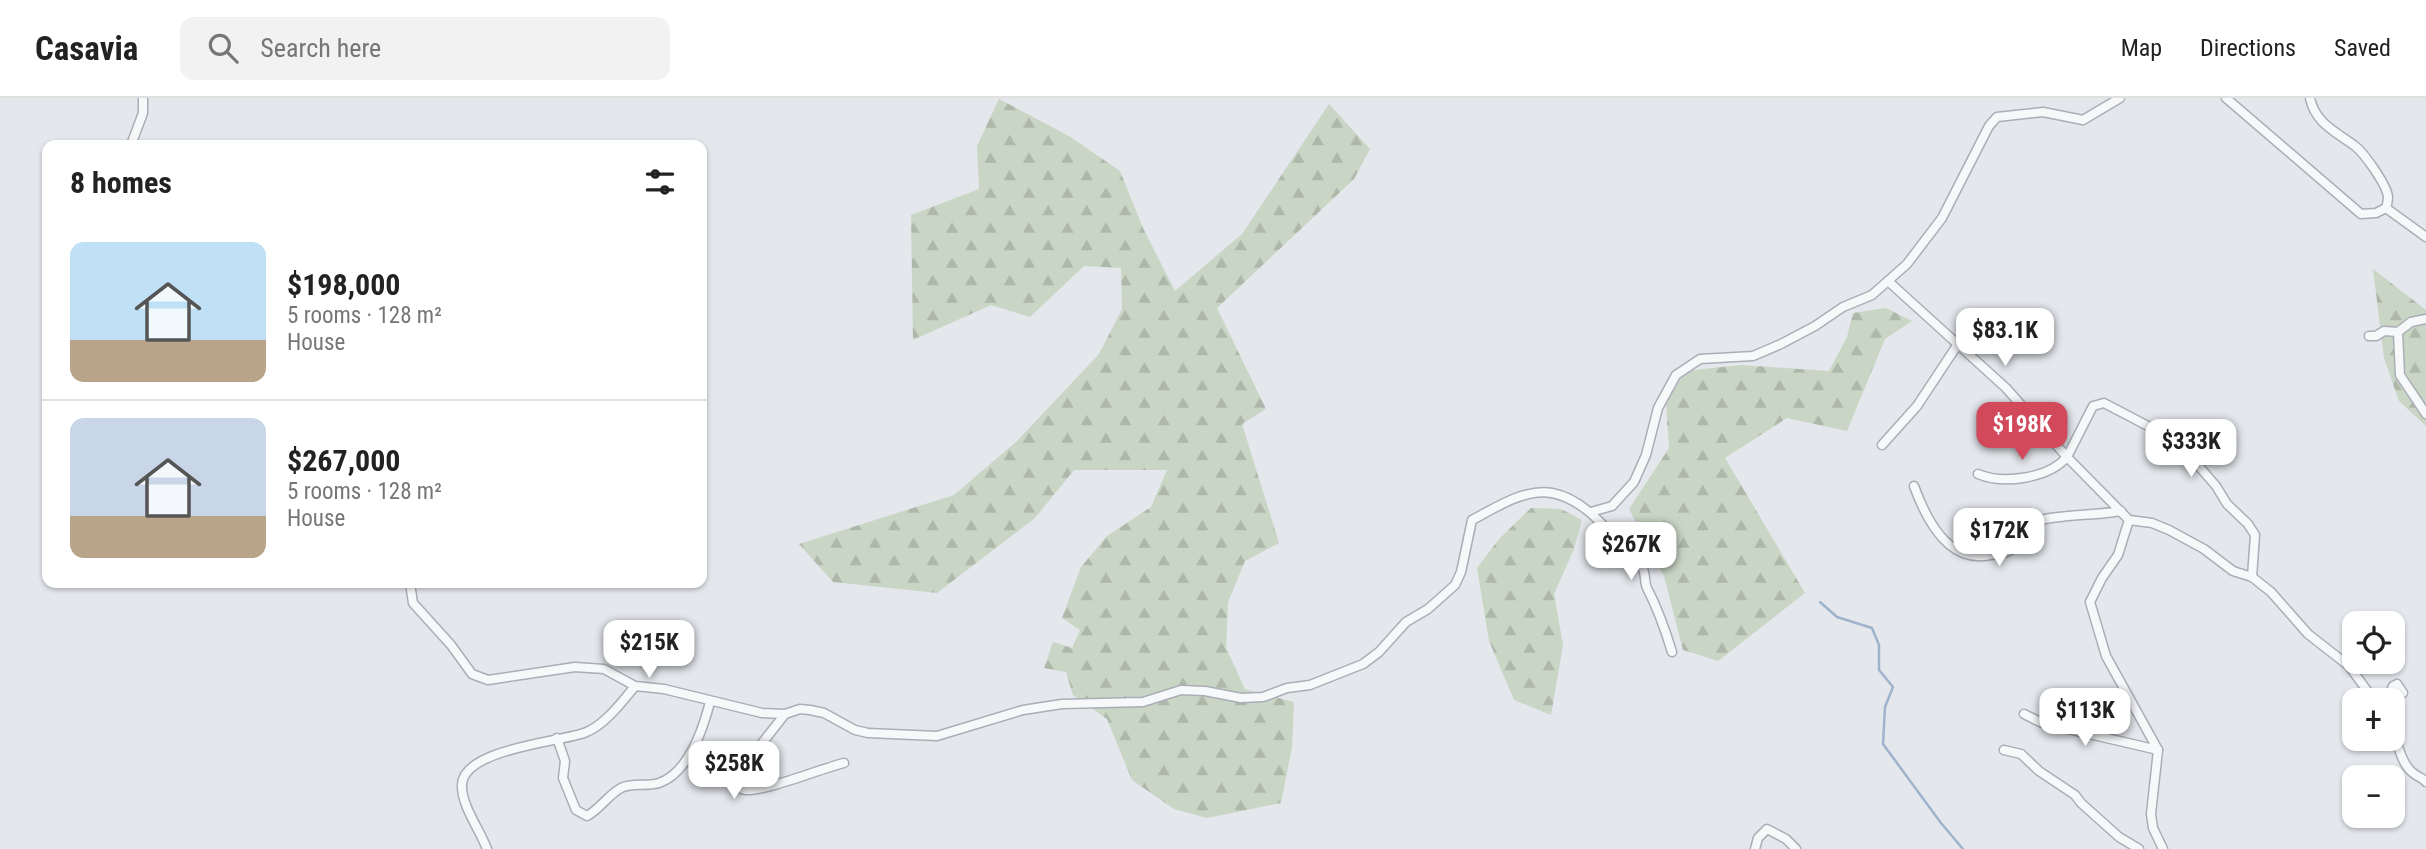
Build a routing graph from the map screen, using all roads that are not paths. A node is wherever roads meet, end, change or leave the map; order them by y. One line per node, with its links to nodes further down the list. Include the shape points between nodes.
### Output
1 (143, 98): 5 (street, via 143,113)
2 (2120, 98): 8 (street, via 2083,120 2050,113 1997,117 1942,218)
3 (2226, 98): 6 (street, via 2361,214)
4 (2310, 98): 6 (street, via 2312,109 2327,128 2358,148 2382,181 2389,198)
5 (133, 140)
6 (2386, 208): 7 (street)
7 (2426, 237)
8 (1888, 281): 12 (street); 18 (street, via 1872,295 1781,344 1753,356 1700,359 1676,374 1658,408 1634,482 1612,506)
9 (2426, 320): 10 (street, via 2411,322)
10 (2398, 332): 11 (street); 13 (street, via 2400,374)
11 (2369, 336)
12 (1958, 344): 14 (street, via 1917,406); 15 (street, via 2006,388)
13 (2426, 414)
14 (1882, 445)
15 (2067, 457): 16 (street, via 2051,471 2035,475 1999,479); 19 (street); 21 (street, via 2094,406 2104,402 2167,436 2248,524 2256,538)
16 (1978, 474)
17 (1914, 486): 19 (street, via 1941,537 1966,555 2007,552 2030,526 2044,519)
18 (1591, 512): 23 (street, via 1643,569); 27 (street, via 1552,493 1537,494 1517,498 1472,520 1455,584 1406,622 1379,652 1363,664 1310,685 1263,697 1181,690 1143,702 1051,705 937,736 855,730 810,710)
19 (2121, 512): 20 (street)
20 (2129, 520): 21 (street, via 2169,530 2233,570); 31 (street, via 2118,555 2090,602 2106,656)
21 (2252, 576): 25 (street, via 2308,634 2349,666)
22 (411, 588): 24 (street, via 414,603 472,674 488,680 546,669 604,669)
23 (1672, 653)
24 (635, 687): 26 (street, via 663,689); 29 (street, via 586,733)
25 (2365, 688)
26 (710, 702): 27 (street); 29 (street, via 694,747 668,778 619,789 587,816 576,810 563,778 565,761)
27 (785, 714): 33 (street, via 736,778 741,789)
28 (2024, 714): 31 (street, via 2042,723)
29 (557, 738): 35 (street, via 485,759 463,778 467,806)
30 (2004, 750): 38 (street, via 2021,754)
31 (2158, 750): 39 (street, via 2151,814)
32 (2401, 751): 34 (street, via 2403,761)
33 (844, 763)
34 (2426, 782)
35 (487, 849)
36 (1755, 849): 37 (street, via 1767,829)
37 (1796, 849)
38 (2139, 849)
39 (2163, 849)

